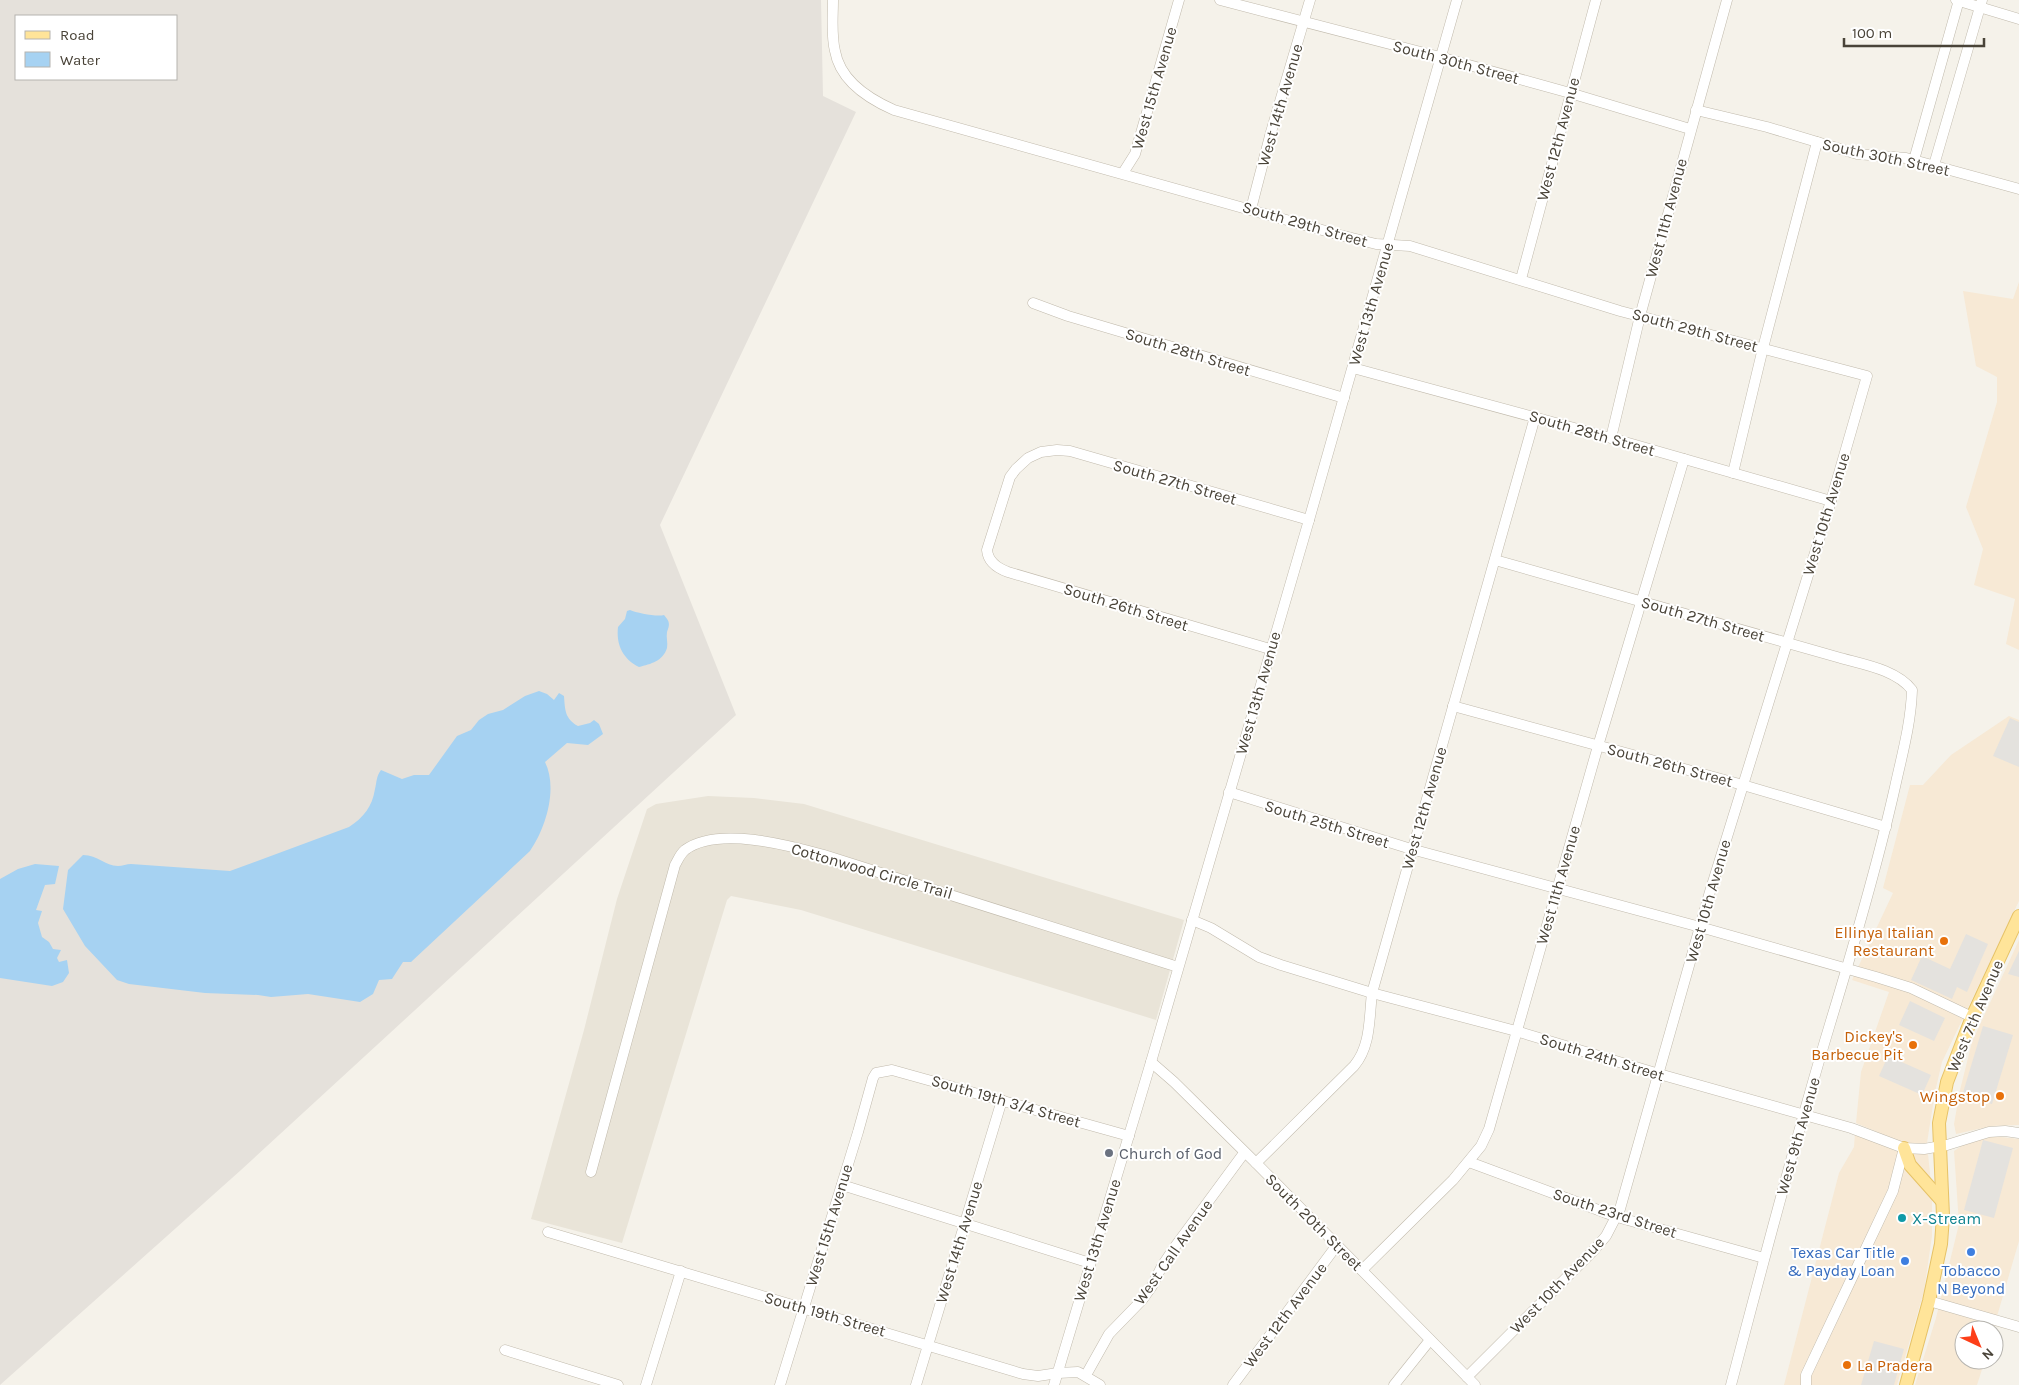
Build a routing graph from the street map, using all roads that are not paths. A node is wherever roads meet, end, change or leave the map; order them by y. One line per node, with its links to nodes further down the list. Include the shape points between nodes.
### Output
1 (833, 0): 19 (street, South 29th Street, via 835,53 844,73 862,92 888,107)
2 (1179, 0): 19 (street, West 15th Avenue, via 1136,154)
3 (1220, 0): 11 (street, South 30th Street)
4 (1310, 0): 11 (street, West 14th Avenue)
5 (1457, 0): 12 (street, West 13th Avenue)
6 (1596, 0): 13 (street, West 12th Avenue)
7 (1727, 0): 14 (street, West 11th Avenue)
8 (1958, 0): 9 (street); 17 (street)
9 (1981, 4): 10 (street); 18 (street)
10 (2019, 19)
11 (1305, 21): 12 (street, South 30th Street); 21 (street, West 14th Avenue)
12 (1440, 57): 13 (street, South 30th Street); 22 (street, West 13th Avenue)
13 (1570, 93): 15 (street, South 30th Street); 23 (street, West 12th Avenue)
14 (1696, 110): 15 (street, West 11th Avenue); 16 (street, South 30th Street)
15 (1690, 129): 25 (street, West 11th Avenue)
16 (1817, 142): 17 (street, South 30th Street, via 1857,154); 26 (street)
17 (1914, 160): 18 (street, South 30th Street)
18 (1934, 165): 20 (street, South 30th Street)
19 (1123, 173): 21 (street, South 29th Street)
20 (2019, 189)
21 (1251, 210): 22 (street, South 29th Street, via 1376,244)
22 (1388, 244): 23 (street, South 29th Street, via 1410,246); 27 (street, West 13th Avenue)
23 (1521, 279): 25 (street, South 29th Street)
24 (1032, 303): 29 (street, South 28th Street)
25 (1640, 316): 26 (street, South 29th Street); 31 (street, West 11th Avenue)
26 (1763, 348): 28 (street, South 29th Street); 33 (street)
27 (1353, 368): 29 (street, West 13th Avenue); 30 (street, South 28th Street)
28 (1867, 376): 34 (street, West 10th Avenue)
29 (1344, 398): 35 (street, West 13th Avenue)
30 (1535, 417): 31 (street, South 28th Street); 37 (street, West 12th Avenue)
31 (1611, 438): 32 (street, South 28th Street)
32 (1684, 459): 33 (street, South 28th Street); 38 (street, West 11th Avenue)
33 (1733, 473): 34 (street, South 28th Street)
34 (1831, 501): 39 (street, West 10th Avenue)
35 (1309, 520): 36 (street, South 27th Street, via 1070,451 1057,450 1028,458 1010,477); 40 (street, West 13th Avenue)
36 (987, 556): 40 (street, South 26th Street, via 992,563 1008,572)
37 (1494, 560): 38 (street, South 27th Street); 42 (street, West 12th Avenue)
38 (1640, 601): 39 (street, South 27th Street); 43 (street, West 11th Avenue)
39 (1787, 643): 41 (street, South 27th Street, via 1892,674); 44 (street, West 10th Avenue)
40 (1270, 649): 45 (street, West 13th Avenue)
41 (1908, 684): 46 (street, West 9th Avenue, via 1912,690 1912,711)
42 (1453, 706): 43 (street, South 26th Street); 47 (street, West 12th Avenue)
43 (1598, 746): 44 (street, South 26th Street); 48 (street, West 11th Avenue)
44 (1743, 785): 46 (street, South 26th Street); 51 (street, West 10th Avenue)
45 (1229, 792): 47 (street, South 25th Street); 50 (street, West 13th Avenue)
46 (1886, 827): 53 (street, West 9th Avenue)
47 (1412, 849): 48 (street, South 25th Street); 54 (street, West 12th Avenue)
48 (1556, 889): 51 (street, South 25th Street); 56 (street, West 11th Avenue)
49 (2019, 916): 55 (main road, West 7th Avenue)
50 (1192, 920): 52 (street, West 13th Avenue); 54 (street, South 24th Street, via 1281,965)
51 (1700, 927): 53 (street, South 25th Street); 59 (street, West 10th Avenue)
52 (1178, 967): 57 (street, West 13th Avenue); 69 (street, Cottonwood Circle Trail, via 824,854 739,840 716,839 698,843 680,854 675,865)
53 (1847, 968): 55 (street, South 25th Street, via 1911,988); 61 (street, West 9th Avenue)
54 (1372, 993): 56 (street, South 24th Street); 68 (street, West 12th Avenue, via 1367,1044 1362,1057)
55 (1972, 1017): 64 (main road, West 7th Avenue, via 1947,1082 1939,1123)
56 (1516, 1031): 59 (street, South 24th Street); 67 (street, West 11th Avenue, via 1489,1129)
57 (1151, 1062): 63 (street, West 13th Avenue); 66 (street, South 20th Street)
58 (883, 1071): 60 (street, South 19th 3/4 Street, via 892,1070); 70 (street, West 15th Avenue, via 873,1078)
59 (1659, 1074): 61 (street, South 24th Street); 72 (street, West 10th Avenue)
60 (1002, 1100): 63 (street, South 19th 3/4 Street); 73 (street, West 14th Avenue)
61 (1804, 1115): 65 (street, South 24th Street); 76 (street, West 9th Avenue)
62 (2019, 1133): 64 (street, South 24th Street, via 1989,1132)
63 (1129, 1136): 77 (street, West 13th Avenue)
64 (1940, 1146): 65 (street, South 24th Street); 71 (main road, West 7th Avenue)
65 (1904, 1148): 71 (main road, via 1910,1165); 98 (street, via 1893,1191 1806,1375)
66 (1244, 1153): 68 (street, South 20th Street); 87 (street, West Call Avenue, via 1174,1248 1142,1300 1109,1334)
67 (1469, 1162): 72 (street, South 23rd Street); 78 (street, West 11th Avenue)
68 (1256, 1163): 75 (street, South 20th Street)
69 (591, 1172)
70 (842, 1185): 73 (street); 81 (street, West 15th Avenue)
71 (1942, 1201): 80 (main road, West 7th Avenue, via 1941,1243)
72 (1617, 1216): 76 (street, South 23rd Street); 88 (street, West 10th Avenue, via 1594,1250)
73 (964, 1223): 77 (street); 84 (street, West 14th Avenue)
74 (548, 1232): 79 (street, South 19th Street)
75 (1337, 1245): 78 (street, South 20th Street); 95 (street, West 12th Avenue)
76 (1764, 1258): 97 (street, West 9th Avenue)
77 (1090, 1263): 86 (street, West 13th Avenue)
78 (1362, 1270): 83 (street, South 20th Street)
79 (681, 1271): 81 (street, South 19th Street); 90 (street)
80 (1929, 1301): 82 (street); 99 (main road, West 7th Avenue)
81 (803, 1307): 84 (street, South 19th Street); 91 (street, West 15th Avenue)
82 (2019, 1327)
83 (1430, 1340): 88 (street, South 20th Street); 96 (street)
84 (928, 1344): 86 (street, South 19th Street, via 1023,1374); 92 (street, West 14th Avenue)
85 (505, 1350): 89 (street)
86 (1058, 1373): 87 (street, South 19th Street); 93 (street, West 13th Avenue)
87 (1086, 1375): 94 (street)
88 (1471, 1381)
89 (618, 1385)
90 (646, 1385)
91 (780, 1385)
92 (916, 1385)
93 (1054, 1385)
94 (1100, 1385)
95 (1234, 1385)
96 (1394, 1385)
97 (1731, 1385)
98 (1806, 1385)
99 (1906, 1385)

